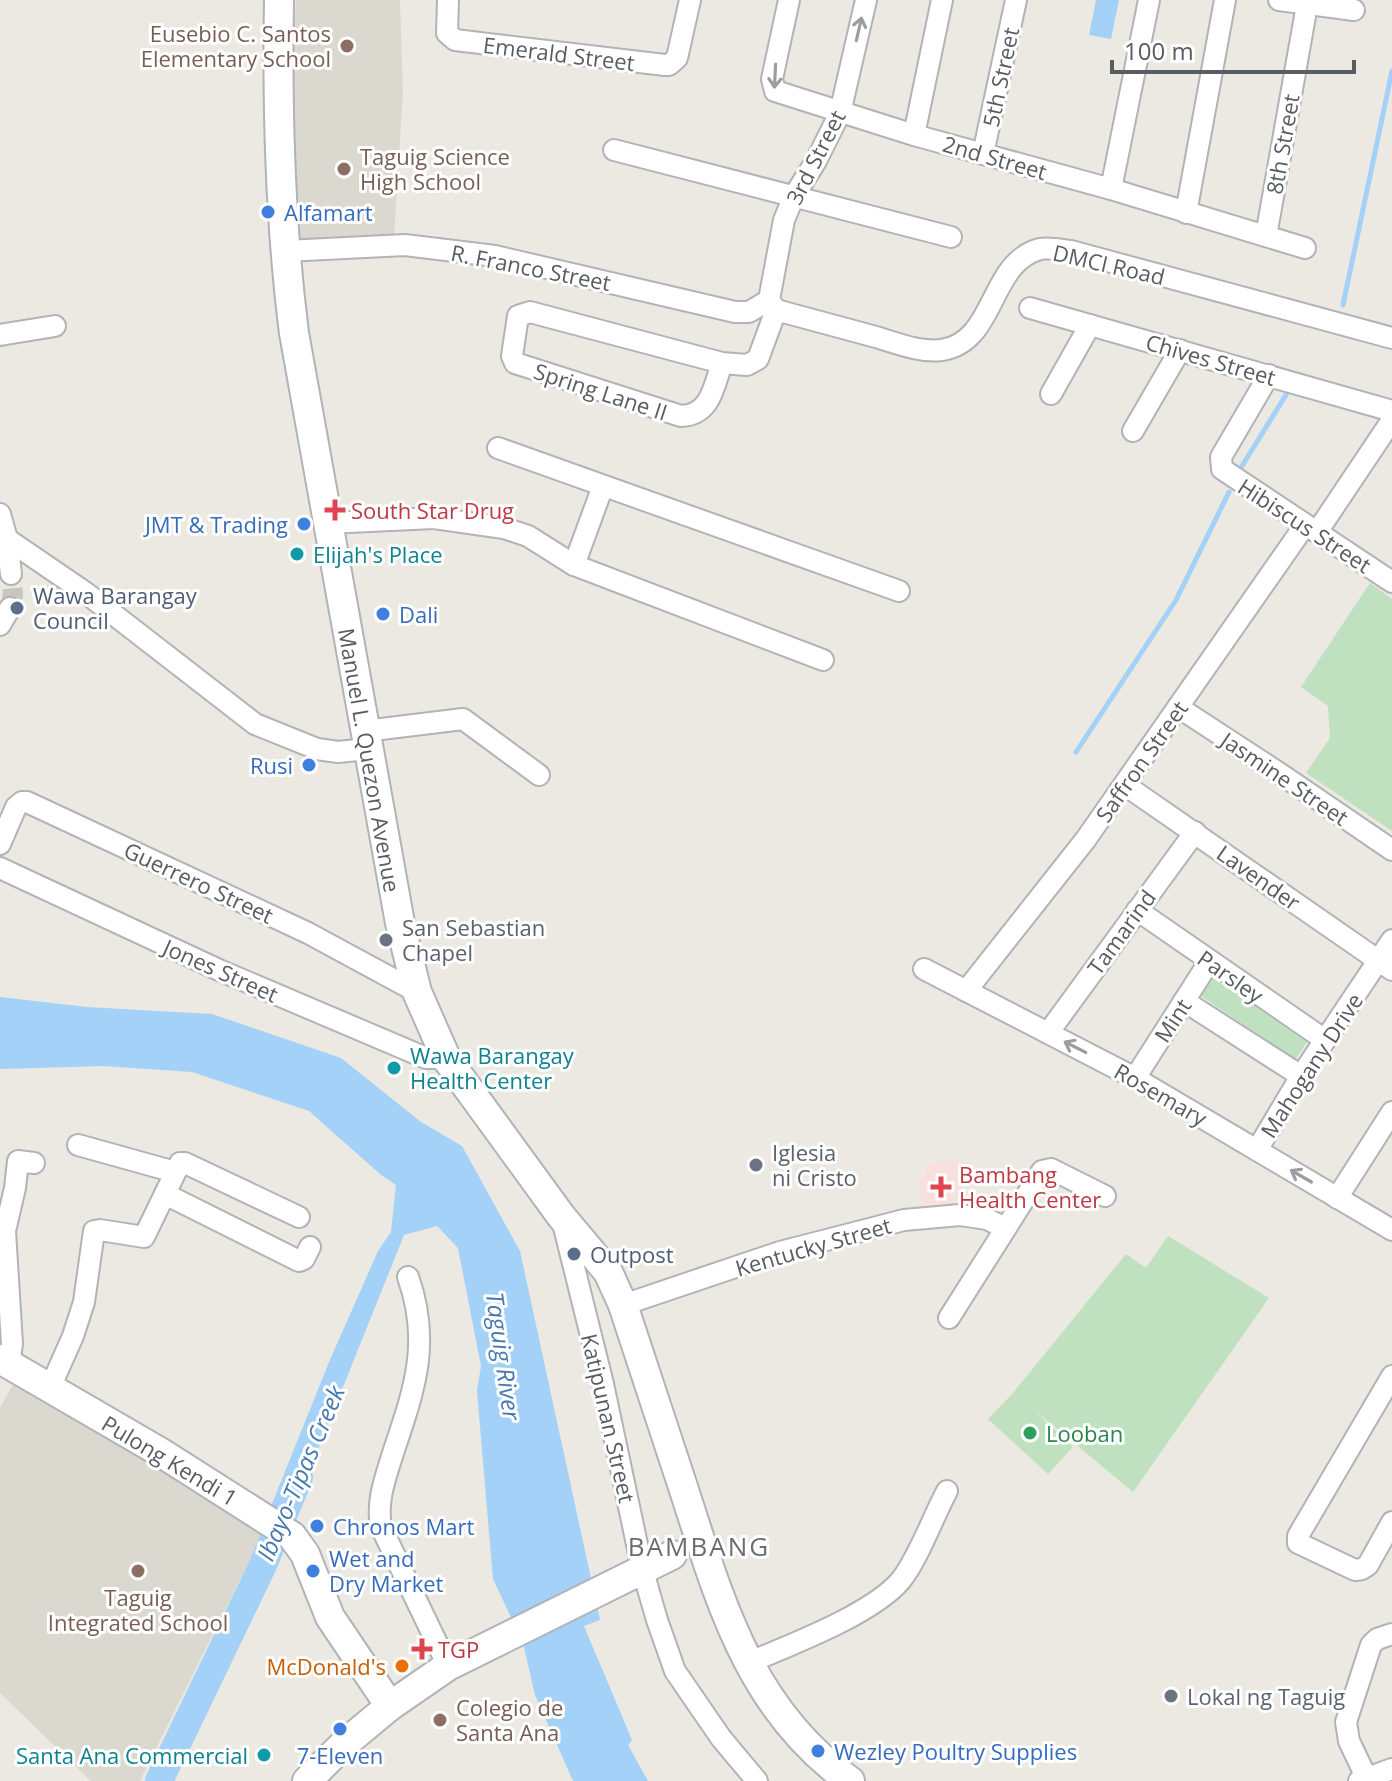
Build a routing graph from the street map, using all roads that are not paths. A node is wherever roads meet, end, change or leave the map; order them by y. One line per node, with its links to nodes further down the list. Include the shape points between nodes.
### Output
1 (279, 0): 23 (main road, Manuel L. Quezon Avenue)
2 (448, 0): 3 (street, Emerald Street, via 447,33 455,40 669,65 677,58)
3 (690, 0)
4 (789, 0): 13 (street, 2nd Street, one-way to 13, via 773,88)
5 (866, 0): 13 (street, 3rd Street, one-way to 5)
6 (942, 0): 14 (street)
7 (1016, 0): 16 (street, 5th Street)
8 (1149, 0): 17 (street)
9 (1225, 0): 19 (street)
10 (1279, 0): 11 (street)
11 (1307, 5): 12 (street); 20 (street, 8th Street)
12 (1354, 10)
13 (840, 113): 14 (street, 2nd Street); 18 (street, 3rd Street)
14 (914, 135): 16 (street, 2nd Street)
15 (614, 150): 18 (street)
16 (983, 154): 17 (street, 2nd Street)
17 (1111, 189): 19 (street, 2nd Street)
18 (794, 196): 21 (street); 24 (street, 3rd Street, via 784,220)
19 (1186, 213): 20 (street, 2nd Street)
20 (1266, 236): 22 (street, 2nd Street)
21 (951, 237)
22 (1305, 248)
23 (286, 251): 24 (street, R. Franco Street, via 412,246 527,263 735,312); 40 (main road, Manuel L. Quezon Avenue, via 294,333)
24 (772, 305): 29 (street, DMCI Road, via 912,347 944,350 968,338 1009,272 1024,256 1043,248 1071,251); 31 (street, Spring Lane II, via 756,362)
25 (1030, 308): 26 (street, Chives Street)
26 (1090, 325): 30 (street, Chives Street); 33 (street)
27 (55, 326): 28 (street)
28 (0, 335)
29 (1392, 338)
30 (1180, 350): 32 (street, Chives Street); 36 (street)
31 (722, 363): 31 (street, Spring Lane II, via 530,312 518,316 512,356 515,363 681,416 706,406)
32 (1269, 375): 34 (street, Chives Street); 41 (street, Hibiscus Street, via 1220,465)
33 (1051, 394)
34 (1392, 411)
35 (1392, 420): 41 (street, Saffron Street)
36 (1133, 431)
37 (498, 448): 38 (street)
38 (603, 486): 43 (street); 46 (street)
39 (0, 514): 42 (street)
40 (327, 523): 43 (street, via 434,518 504,528 528,536); 49 (main road, Manuel L. Quezon Avenue)
41 (1311, 528): 45 (street, Hibiscus Street); 48 (street, Saffron Street)
42 (7, 539): 44 (street); 49 (street, via 255,724 317,749 338,752)
43 (574, 565): 47 (street)
44 (11, 574)
45 (1392, 582)
46 (899, 591)
47 (823, 660)
48 (1178, 707): 51 (street, Saffron Street); 54 (street, Jasmine Street)
49 (366, 740): 50 (street, via 463,719); 62 (main road, Manuel L. Quezon Avenue)
50 (539, 775)
51 (1125, 785): 52 (street, Lavender); 61 (street, Saffron Street)
52 (1195, 832): 56 (street, Tamarind); 59 (street, Lavender)
53 (0, 844): 62 (street, Guerrero Street, via 16,807 27,802 308,933)
54 (1392, 850)
55 (0, 868): 66 (street, Jones Street, via 219,970 426,1058)
56 (1137, 910): 58 (street, Parsley); 64 (street, Tamarind)
57 (1392, 940): 59 (street, Mahogany Drive)
58 (1209, 962): 63 (street, Mint); 65 (street, Parsley)
59 (1385, 965): 65 (street, Mahogany Drive)
60 (924, 969): 61 (street, Rosemary)
61 (966, 991): 64 (street, Rosemary)
62 (417, 992): 66 (main road, Manuel L. Quezon Avenue)
63 (1184, 1001): 67 (street); 68 (street, Mint)
64 (1048, 1033): 68 (street, Rosemary, one-way to 64)
65 (1325, 1040): 67 (street, Mahogany Drive)
66 (446, 1058): 77 (main road, Manuel L. Quezon Avenue)
67 (1301, 1076): 71 (street, Mahogany Drive)
68 (1135, 1078): 71 (street, Rosemary)
69 (1392, 1112): 76 (street)
70 (78, 1145): 73 (street)
71 (1257, 1150): 76 (street, Rosemary, one-way to 71)
72 (34, 1163): 85 (street, via 18,1161 6,1225 12,1344)
73 (175, 1172): 74 (street); 78 (street, via 185,1163)
74 (165, 1194): 81 (street, via 299,1261); 87 (street, via 144,1237 94,1231 84,1302)
75 (1105, 1196): 79 (street, via 1046,1169)
76 (1337, 1198): 80 (street, Rosemary)
77 (561, 1216): 83 (main road, Manuel L. Quezon Avenue, via 608,1272); 91 (street, Katipunan Street)
78 (299, 1217)
79 (1005, 1228): 83 (street, Kentucky Street, via 960,1215 904,1220 780,1252); 84 (street)
80 (1392, 1230)
81 (310, 1247)
82 (408, 1277): 94 (street, via 419,1319 416,1385 378,1512)
83 (623, 1305): 90 (main road, Manuel L. Quezon Avenue)
84 (949, 1318)
85 (4, 1362): 87 (main road, Pulong Kendi 1)
86 (1392, 1376): 89 (street, via 1298,1543 1362,1569)
87 (50, 1388): 95 (main road, Pulong Kendi 1, via 292,1536 305,1554 330,1617)
88 (947, 1491): 93 (street, via 901,1581 852,1615)
89 (1392, 1522)
90 (688, 1550): 91 (main road); 93 (main road, Manuel L. Quezon Avenue)
91 (642, 1568): 94 (main road); 99 (street, Katipunan Street, via 675,1671)
92 (1392, 1634): 97 (street, via 1371,1645 1346,1722)
93 (748, 1663): 100 (main road, Manuel L. Quezon Avenue, via 813,1751)
94 (448, 1666): 95 (main road)
95 (390, 1706): 98 (main road)
96 (1392, 1769): 97 (street)
97 (1363, 1780)
98 (307, 1781)
99 (757, 1781)
100 (850, 1781)

